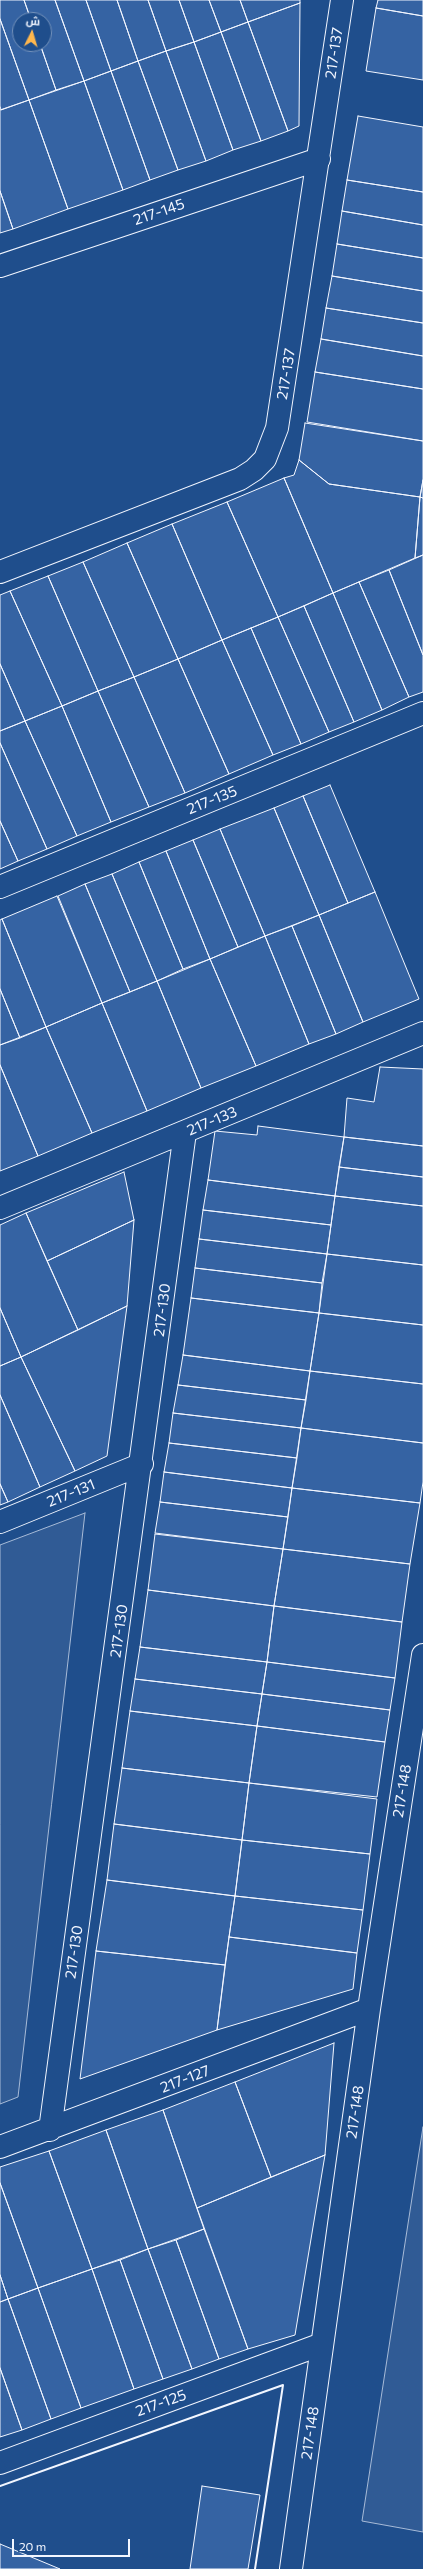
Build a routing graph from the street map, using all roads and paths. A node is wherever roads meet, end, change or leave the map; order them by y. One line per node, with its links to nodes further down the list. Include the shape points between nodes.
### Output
1 (342, 0): 2 (street, 217-137)
2 (319, 159): 3 (street, 217-145); 4 (street, 217-137, via 277,428 265,459 240,479)
3 (0, 266)
4 (0, 572)
5 (423, 713): 6 (street, 217-135)
6 (0, 887)
7 (423, 1033): 8 (street, 217-133)
8 (185, 1132): 9 (street, 217-133); 10 (street, 217-130)
9 (0, 1208)
10 (142, 1464): 11 (street, 217-131); 14 (street, 217-130)
11 (0, 1522)
12 (423, 1655): 13 (street, 217-148)
13 (369, 2009): 14 (street, 217-127); 16 (street, 217-148)
14 (50, 2130): 15 (street, 217-127)
15 (0, 2147)
16 (322, 2344): 17 (street, 217-125); 18 (street, 217-148)
17 (0, 2463)
18 (291, 2569)

